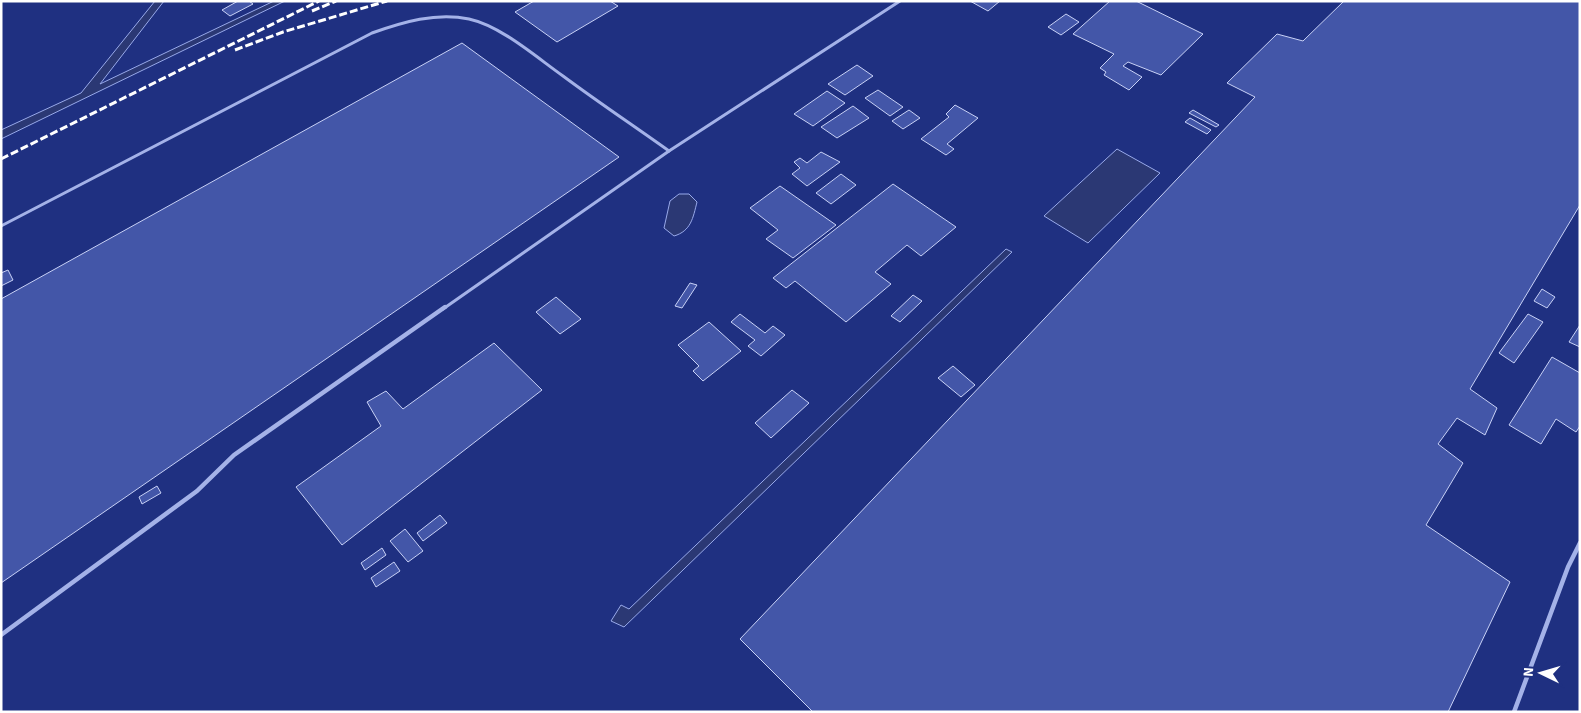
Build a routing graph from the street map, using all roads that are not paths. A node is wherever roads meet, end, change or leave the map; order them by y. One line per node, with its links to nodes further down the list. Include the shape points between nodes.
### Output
1 (900, 1): 2 (lane)
2 (668, 151): 3 (lane, via 508,38 471,19 431,17 372,33); 5 (lane, via 234,455 198,491)
3 (1, 226)
4 (1580, 543): 6 (lane, via 1568,566)
5 (1, 635)
6 (1514, 712)

